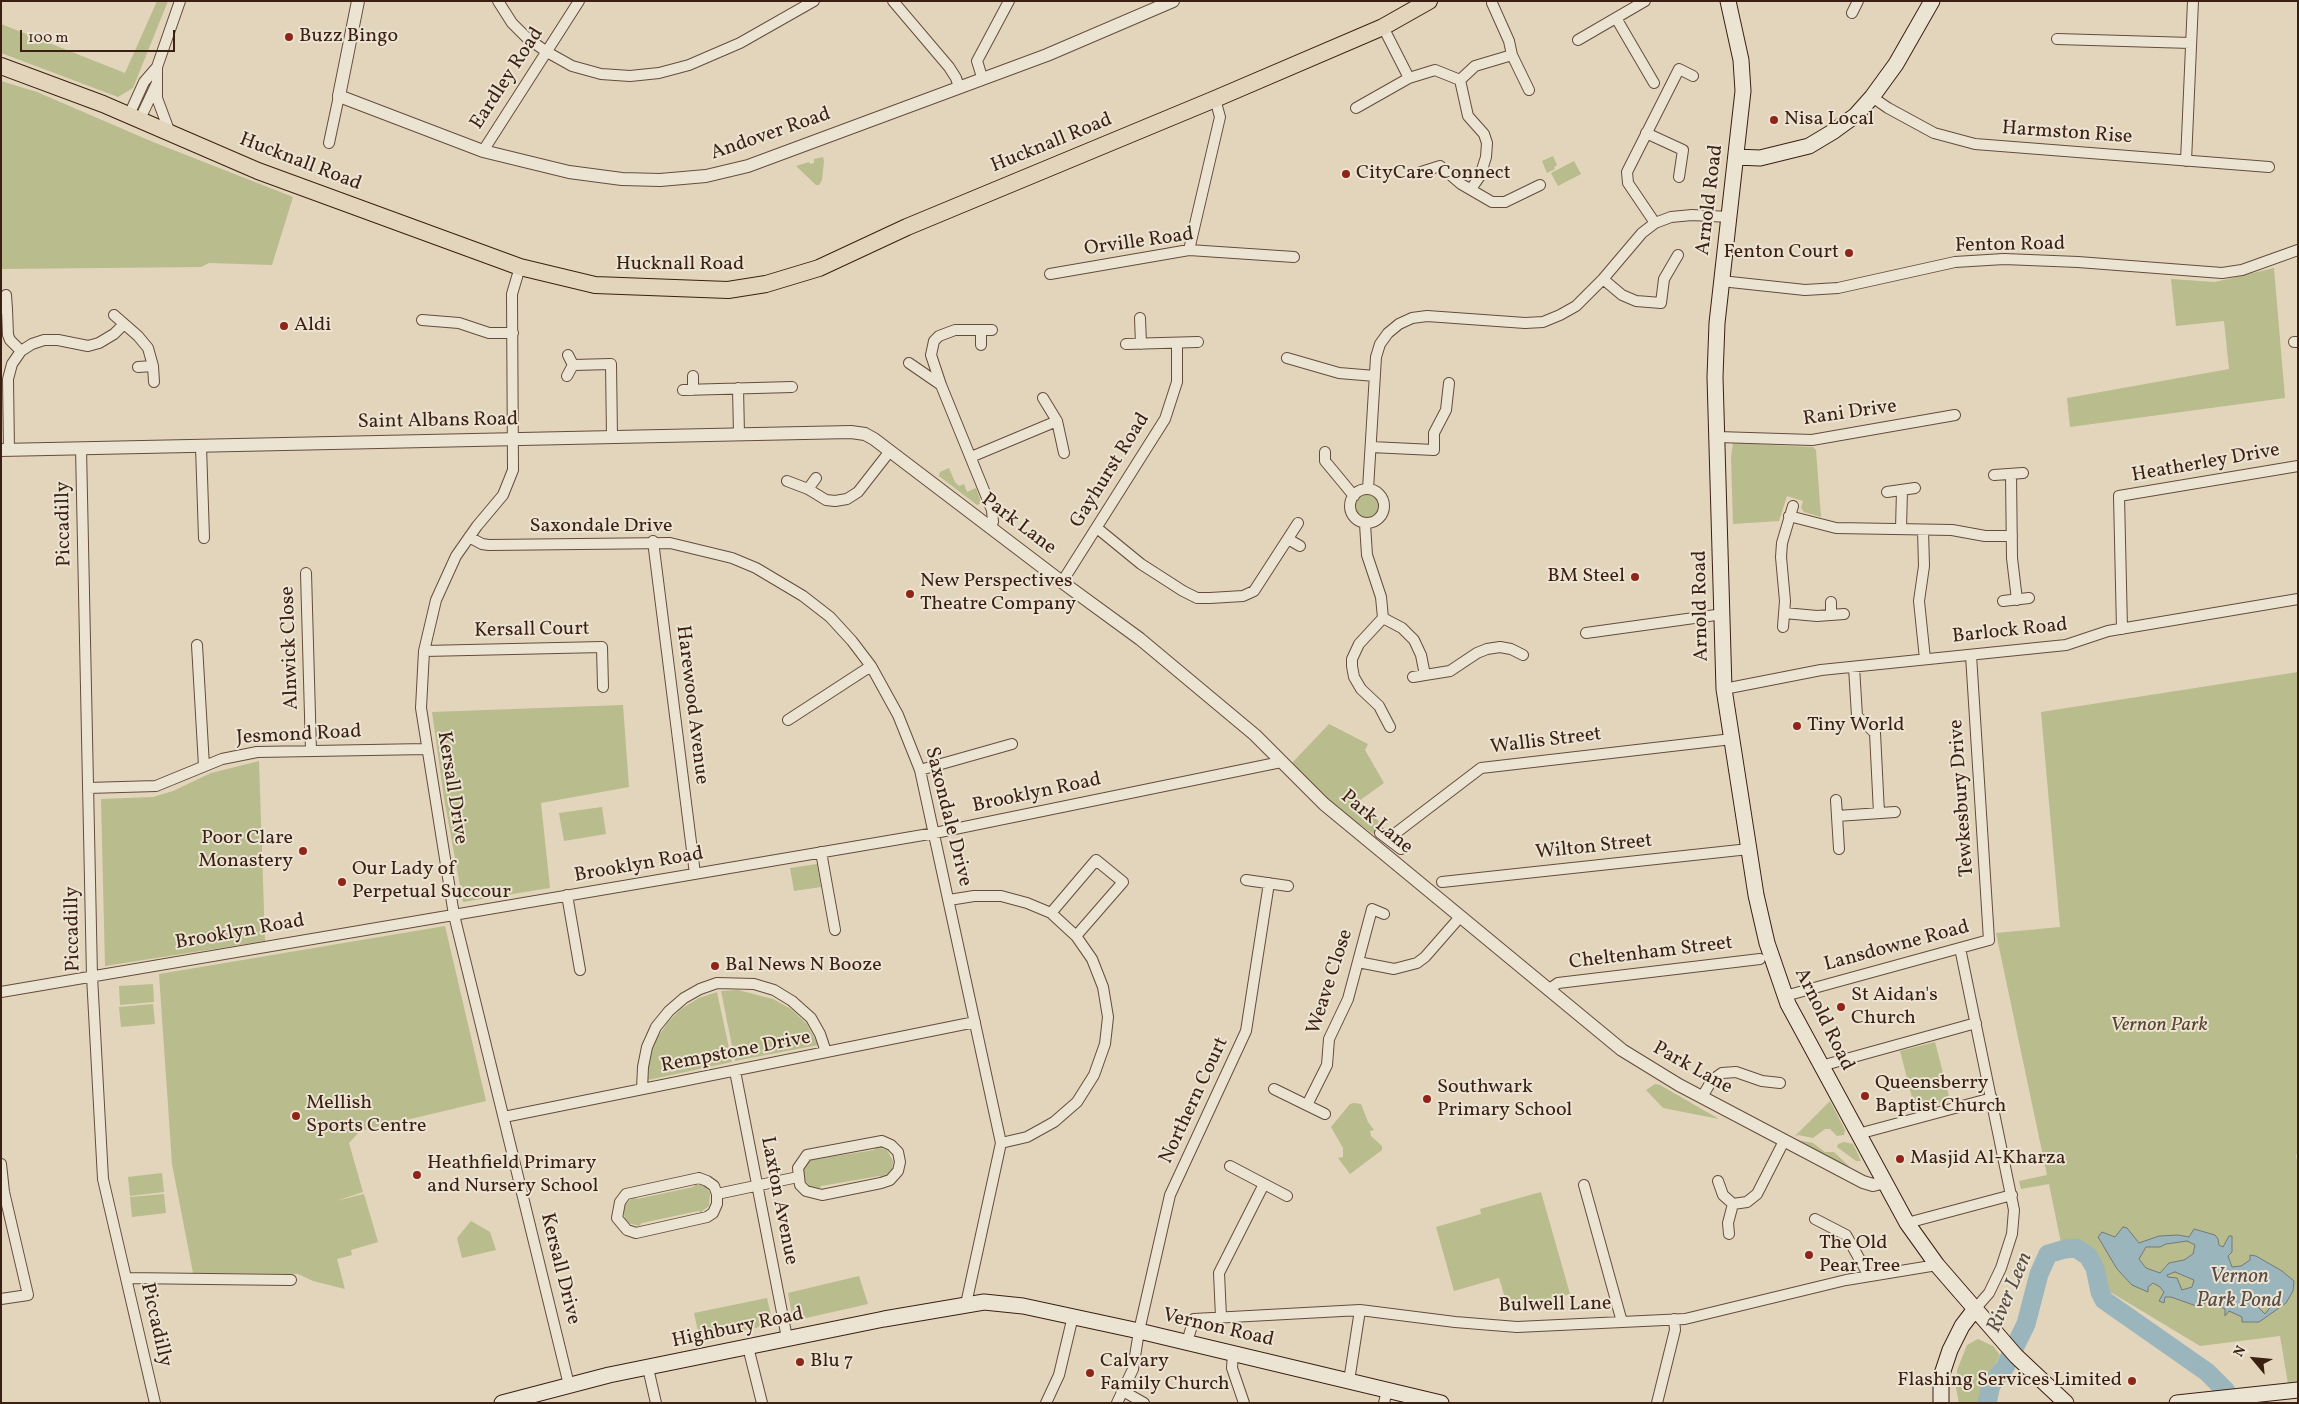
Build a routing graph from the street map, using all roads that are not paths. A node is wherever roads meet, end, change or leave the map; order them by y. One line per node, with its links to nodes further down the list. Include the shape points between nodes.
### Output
1 (180, 1): 25 (street)
2 (358, 1): 34 (street)
3 (498, 1): 22 (street, via 512,23)
4 (579, 1): 22 (street, Eardley Road)
5 (814, 1): 22 (street, via 740,43 689,65 659,73 601,74 572,66)
6 (893, 1): 32 (street, via 949,67)
7 (1009, 1): 27 (street, via 977,61)
8 (1173, 1): 27 (street, Andover Road, via 1047,55)
9 (1429, 1): 18 (main road, Hucknall Road)
10 (1645, 1): 17 (street)
11 (1728, 1): 43 (main road, Arnold Road, via 1741,60 1743,91)
12 (1858, 1): 16 (street)
13 (1932, 1): 35 (main road, via 1896,64)
14 (2193, 1): 21 (street)
15 (1492, 3): 23 (street)
16 (1852, 13)
17 (1616, 18): 20 (street); 30 (street)
18 (1383, 27): 28 (street); 36 (main road, Hucknall Road)
19 (2057, 39): 21 (street)
20 (1578, 40)
21 (2191, 43): 44 (street)
22 (547, 52): 42 (street, Eardley Road)
23 (1512, 55): 29 (street, via 1475,66); 33 (street)
24 (1, 66): 38 (main road, Hucknall Road)
25 (157, 67): 31 (street); 38 (street, via 144,82)
26 (1693, 76): 40 (street, via 1679,69)
27 (982, 78): 32 (street, Andover Road)
28 (1409, 78): 29 (street, via 1435,70); 37 (street)
29 (1460, 80): 49 (street, via 1468,116 1484,134 1487,143 1480,176)
30 (1654, 83)
31 (156, 84): 38 (street); 39 (street, via 157,98)
32 (959, 87): 42 (street, Andover Road, via 748,166 706,176 660,180 601,177)
33 (1528, 90)
34 (340, 96): 41 (street); 42 (street, Andover Road)
35 (1872, 97): 43 (main road, via 1856,115 1809,146 1760,158); 44 (street, Harmston Rise, via 1934,133 1975,144)
36 (1215, 99): 52 (street, via 1220,117); 56 (main road, Hucknall Road, via 907,227 820,268 766,284 728,290 595,285)
37 (1356, 108)
38 (135, 117): 39 (main road, Hucknall Road)
39 (170, 133): 56 (main road, Hucknall Road, via 258,171)
40 (1646, 133): 47 (street, via 1683,150); 51 (street, via 1626,178)
41 (329, 143)
42 (483, 151)
43 (1736, 158): 50 (main road, Arnold Road)
44 (2186, 161): 45 (street, Harmston Rise)
45 (2269, 167)
46 (1421, 172): 49 (street, via 1440,166)
47 (1679, 177)
48 (1540, 185): 49 (street, via 1505,202 1492,202)
49 (1471, 189)
50 (1729, 217): 51 (street, via 1692,215); 59 (main road, Arnold Road)
51 (1655, 223): 58 (street, via 1642,232)
52 (1189, 250): 55 (street, Orville Road); 57 (street, Orville Road)
53 (2298, 250): 59 (street, Fenton Road, via 2242,270 2222,273 2004,259 1955,262 1838,288 1805,290)
54 (1678, 255): 58 (street, via 1664,279 1661,303 1636,301 1622,295)
55 (1294, 257)
56 (520, 267): 66 (street, Kersall Drive, via 512,294)
57 (1050, 274)
58 (1602, 279): 81 (street, via 1576,306 1543,322 1412,318 1399,324 1380,344)
59 (1722, 281): 92 (main road, Arnold Road, via 1715,377)
60 (6, 295): 61 (street)
61 (4, 309): 72 (street, via 8,335)
62 (114, 315): 65 (street)
63 (1140, 318): 70 (street)
64 (422, 320): 66 (street)
65 (124, 324): 72 (street, via 114,334 88,346 44,340); 77 (street, via 143,342)
66 (513, 333): 93 (street, Kersall Drive)
67 (1177, 342): 68 (street); 70 (street); 120 (street, Gayhurst Road, via 1177,382 1165,419)
68 (1198, 342)
69 (1126, 344): 70 (street)
70 (1141, 344)
71 (981, 345): 84 (street, via 987,330 955,330 939,336 934,341 931,355)
72 (21, 351): 98 (street, via 12,364 8,379)
73 (568, 355): 76 (street)
74 (1287, 358): 81 (street, via 1339,373)
75 (909, 362): 84 (street)
76 (573, 365): 79 (street); 91 (street, via 611,364)
77 (153, 366): 78 (street); 82 (street)
78 (138, 367)
79 (567, 376)
80 (693, 376): 86 (street, via 688,390)
81 (1375, 376): 96 (street)
82 (154, 382)
83 (1449, 383): 96 (street, via 1446,410 1434,433 1434,450)
84 (941, 385): 102 (street)
85 (792, 387): 86 (street)
86 (738, 388): 90 (street)
87 (1044, 398): 89 (street)
88 (1955, 415): 92 (street, Rani Drive, via 1812,440)
89 (1057, 422): 101 (street); 102 (street)
90 (739, 434): 91 (street, Saint Albans Road); 94 (street, Saint Albans Road, via 857,432)
91 (612, 437): 93 (street, Saint Albans Road)
92 (1718, 437): 137 (main road, Arnold Road)
93 (514, 439): 95 (street, Saint Albans Road); 124 (street, Kersall Drive, via 513,470 506,489)
94 (874, 439): 99 (street, Park Lane)
95 (201, 446): 97 (street, Saint Albans Road); 125 (street)
96 (1371, 447): 111 (street)
97 (81, 448): 98 (street, Saint Albans Road); 164 (street, Piccadilly)
98 (5, 450)
99 (890, 451): 110 (street, via 858,492 847,499 826,500); 119 (street, Park Lane)
100 (1325, 452): 114 (street, via 1325,461)
101 (1064, 453)
102 (971, 457): 119 (street, via 992,510 993,522)
103 (2298, 466): 142 (street, Heatherley Drive, via 2119,496)
104 (2023, 473): 105 (street)
105 (2011, 474): 106 (street); 123 (street)
106 (1994, 475)
107 (816, 478): 110 (street)
108 (787, 481): 110 (street)
109 (1915, 488): 112 (street)
110 (808, 489)
111 (1368, 489): 114 (street); 118 (street, via 1382,497 1385,508 1380,518)
112 (1902, 490): 113 (street); 121 (street)
113 (1887, 492)
114 (1354, 496): 118 (street, via 1350,506 1353,516)
115 (1793, 506): 116 (street)
116 (1790, 516): 121 (street, via 1836,528); 136 (street, via 1781,557)
117 (1298, 523): 126 (street)
118 (1365, 524): 140 (street, via 1367,555 1381,597)
119 (989, 527): 130 (street, Park Lane)
120 (1097, 528): 126 (street, via 1141,564 1197,598 1243,596 1254,591); 130 (street, Gayhurst Road)
121 (1901, 529): 122 (street)
122 (1923, 530): 123 (street); 148 (street, via 1924,566 1919,601)
123 (2012, 536): 133 (street)
124 (468, 537): 127 (street, Saxondale Drive, via 489,545); 145 (street, Kersall Drive, via 436,600)
125 (204, 538)
126 (1288, 539): 128 (street)
127 (653, 542): 149 (street, Saxondale Drive, via 690,546 732,558 780,581 830,618); 174 (street, Harewood Avenue)
128 (1300, 546)
129 (306, 574): 160 (street, Alnwick Close)
130 (1062, 582): 161 (street, Park Lane, via 1140,639 1255,735)
131 (2029, 598): 133 (street)
132 (2298, 598): 142 (street, Barlock Road)
133 (2017, 600): 134 (street)
134 (2003, 601)
135 (1831, 602): 139 (street)
136 (1784, 613): 139 (street); 141 (street)
137 (1722, 614): 143 (street); 154 (main road, Arnold Road)
138 (1844, 614): 139 (street)
139 (1831, 615)
140 (1383, 618): 151 (street, via 1402,628 1414,640); 156 (street, via 1359,644 1352,666 1358,684 1378,706)
141 (1783, 627)
142 (2122, 629): 146 (street, Barlock Road, via 2066,645)
143 (1586, 633)
144 (197, 645): 162 (street)
145 (424, 651): 153 (street, Kersall Court, via 602,647); 159 (street, Kersall Drive, via 421,700)
146 (1972, 655): 148 (street, Barlock Road); 187 (street, Tewkesbury Drive)
147 (1523, 656): 151 (street, via 1511,649 1487,649 1450,671)
148 (1925, 660): 150 (street, Barlock Road)
149 (871, 666): 155 (street); 163 (street, Saxondale Drive, via 898,715)
150 (1854, 666): 154 (street, Barlock Road); 167 (street, via 1857,716 1874,733)
151 (1425, 675): 152 (street)
152 (1413, 677)
153 (603, 687)
154 (1724, 689): 157 (main road, Arnold Road)
155 (788, 720)
156 (1390, 727)
157 (1732, 738): 170 (street, Wallis Street, via 1481,768 1384,836); 171 (main road, Arnold Road)
158 (1012, 744): 163 (street)
159 (426, 749): 160 (street, Jesmond Road); 183 (street, Kersall Drive)
160 (311, 751): 162 (street, Jesmond Road, via 257,752)
161 (1281, 762): 169 (street, Brooklyn Road); 184 (street, Park Lane, via 1324,804)
162 (204, 766): 164 (street, Jesmond Road, via 156,786)
163 (920, 770): 169 (street, Saxondale Drive)
164 (88, 788): 192 (street, Piccadilly)
165 (1836, 800): 168 (street)
166 (1896, 812): 167 (street)
167 (1879, 813): 168 (street)
168 (1837, 816): 172 (street)
169 (935, 833): 173 (street, Brooklyn Road); 180 (street, Saxondale Drive)
170 (1401, 849)
171 (1749, 849): 176 (street, Wilton Street); 195 (main road, Arnold Road, via 1767,943)
172 (1839, 849)
173 (821, 852): 174 (street, Brooklyn Road); 185 (street)
174 (695, 874): 179 (street, Brooklyn Road)
175 (1246, 880): 177 (street)
176 (1442, 882)
177 (1269, 884): 178 (street); 240 (street, Northern Court, via 1246,1032 1170,1195)
178 (1288, 886)
179 (568, 896): 183 (street, Brooklyn Road); 191 (street)
180 (949, 900): 181 (street, via 1001,896); 196 (street, Saxondale Drive)
181 (1051, 913): 186 (street); 186 (street, via 1096,860 1123,882)
182 (1384, 914): 190 (street, Weave Close, via 1372,909)
183 (454, 915): 192 (street, Brooklyn Road); 208 (street, Kersall Drive)
184 (1460, 917): 190 (street, via 1417,963 1394,969); 193 (street, Park Lane)
185 (835, 930)
186 (1076, 936): 211 (street, via 1092,959 1103,987 1108,1017 1105,1044 1094,1075 1077,1102 1054,1122 1028,1136)
187 (1989, 940): 188 (street, Lansdowne Road)
188 (1960, 948): 195 (street, Lansdowne Road); 197 (street)
189 (1760, 959): 193 (street, Cheltenham Street, via 1558,983)
190 (1358, 962): 206 (street, Weave Close, via 1348,999 1329,1039 1327,1064)
191 (580, 970)
192 (92, 976): 194 (street, Brooklyn Road); 229 (street, Piccadilly, via 103,1178)
193 (1548, 990): 204 (street, Park Lane, via 1622,1050)
194 (1, 992)
195 (1785, 996): 199 (main road, Arnold Road)
196 (975, 1022): 198 (street, Rempstone Drive); 211 (street, Saxondale Drive)
197 (1976, 1023): 199 (street); 205 (street)
198 (826, 1052): 200 (street, Rempstone Drive); 202 (street, via 811,1018 792,1001 774,990 754,984 717,983 684,998 656,1027 647,1047)
199 (1821, 1066): 209 (main road, Arnold Road)
200 (735, 1071): 202 (street, Rempstone Drive); 218 (street, Laxton Avenue)
201 (1780, 1082): 204 (street, via 1762,1081 1736,1072 1722,1073 1712,1080)
202 (642, 1089): 208 (street, Rempstone Drive)
203 (1274, 1089): 206 (street)
204 (1702, 1097): 210 (street, Park Lane)
205 (1992, 1098): 209 (street); 221 (street)
206 (1307, 1105): 207 (street)
207 (1325, 1114)
208 (504, 1117): 248 (street, Kersall Drive)
209 (1858, 1134): 216 (main road, Arnold Road)
210 (1784, 1141): 216 (street, Park Lane, via 1863,1182); 223 (street, via 1757,1194 1747,1202)
211 (1001, 1143): 233 (street, Saxondale Drive)
212 (1, 1164): 231 (street, via 4,1192 28,1295)
213 (1230, 1166): 217 (street)
214 (798, 1177): 214 (street, via 798,1168 806,1155 872,1142 891,1144 898,1152 900,1162 898,1171 890,1180 822,1194 806,1191); 218 (street)
215 (1718, 1181): 223 (street, via 1723,1195)
216 (1884, 1182): 225 (main road, Arnold Road)
217 (1264, 1184): 222 (street); 237 (street, via 1219,1273)
218 (757, 1185): 220 (street); 241 (street, Laxton Avenue)
219 (1584, 1185): 239 (street)
220 (718, 1194): 220 (street, via 713,1213 701,1218 636,1233 627,1230 617,1218 620,1202 633,1191 699,1178 707,1180)
221 (2012, 1195): 225 (street); 234 (street, via 2014,1222 2009,1249 1989,1293)
222 (1287, 1196)
223 (1733, 1204): 226 (street)
224 (1815, 1219): 228 (street, via 1846,1236)
225 (1907, 1223): 227 (main road, Arnold Road)
226 (1729, 1234)
227 (1937, 1264): 228 (street, Bulwell Lane); 234 (main road, Arnold Road)
228 (1869, 1276): 238 (street, Bulwell Lane)
229 (126, 1278): 230 (street); 253 (street, Piccadilly)
230 (291, 1280)
231 (1, 1299)
232 (984, 1302): 233 (main road, Highbury Road); 236 (main road, Vernon Road)
233 (966, 1304): 241 (main road, Highbury Road)
234 (1975, 1309): 246 (main road, via 1962,1326); 265 (main road, Arnold Road, via 2012,1352)
235 (1360, 1310): 237 (street, Bulwell Lane); 239 (street, Bulwell Lane, via 1516,1327); 247 (street)
236 (1073, 1316): 240 (main road, Vernon Road); 257 (street, via 1059,1375)
237 (1222, 1317): 242 (street, Bulwell Lane, via 1194,1319)
238 (1674, 1319): 239 (street, Bulwell Lane); 262 (street, via 1675,1330)
239 (1622, 1322)
240 (1138, 1331): 242 (main road, Vernon Road); 250 (street, Northern Court, via 1133,1369)
241 (787, 1338): 243 (main road, Highbury Road)
242 (1187, 1342): 244 (main road, Vernon Road)
243 (748, 1346): 245 (main road, Highbury Road); 256 (street)
244 (1233, 1353): 247 (main road, Vernon Road); 260 (street, via 1232,1368)
245 (648, 1368): 248 (main road, Highbury Road); 255 (street)
246 (1941, 1377): 263 (main road); 264 (main road)
247 (1349, 1381): 251 (main road, Vernon Road)
248 (569, 1385): 252 (main road, Highbury Road)
249 (2298, 1390): 266 (main road)
250 (1122, 1391): 258 (street, Northern Court); 259 (street)
251 (1386, 1396): 261 (main road, Vernon Road)
252 (547, 1397): 254 (main road, Highbury Road)
253 (155, 1403)
254 (502, 1403)
255 (656, 1403)
256 (762, 1403)
257 (1046, 1403)
258 (1117, 1403)
259 (1144, 1403)
260 (1244, 1403)
261 (1441, 1403)
262 (1657, 1403)
263 (1941, 1403)
264 (1950, 1403)
265 (2066, 1403)
266 (2177, 1403)

